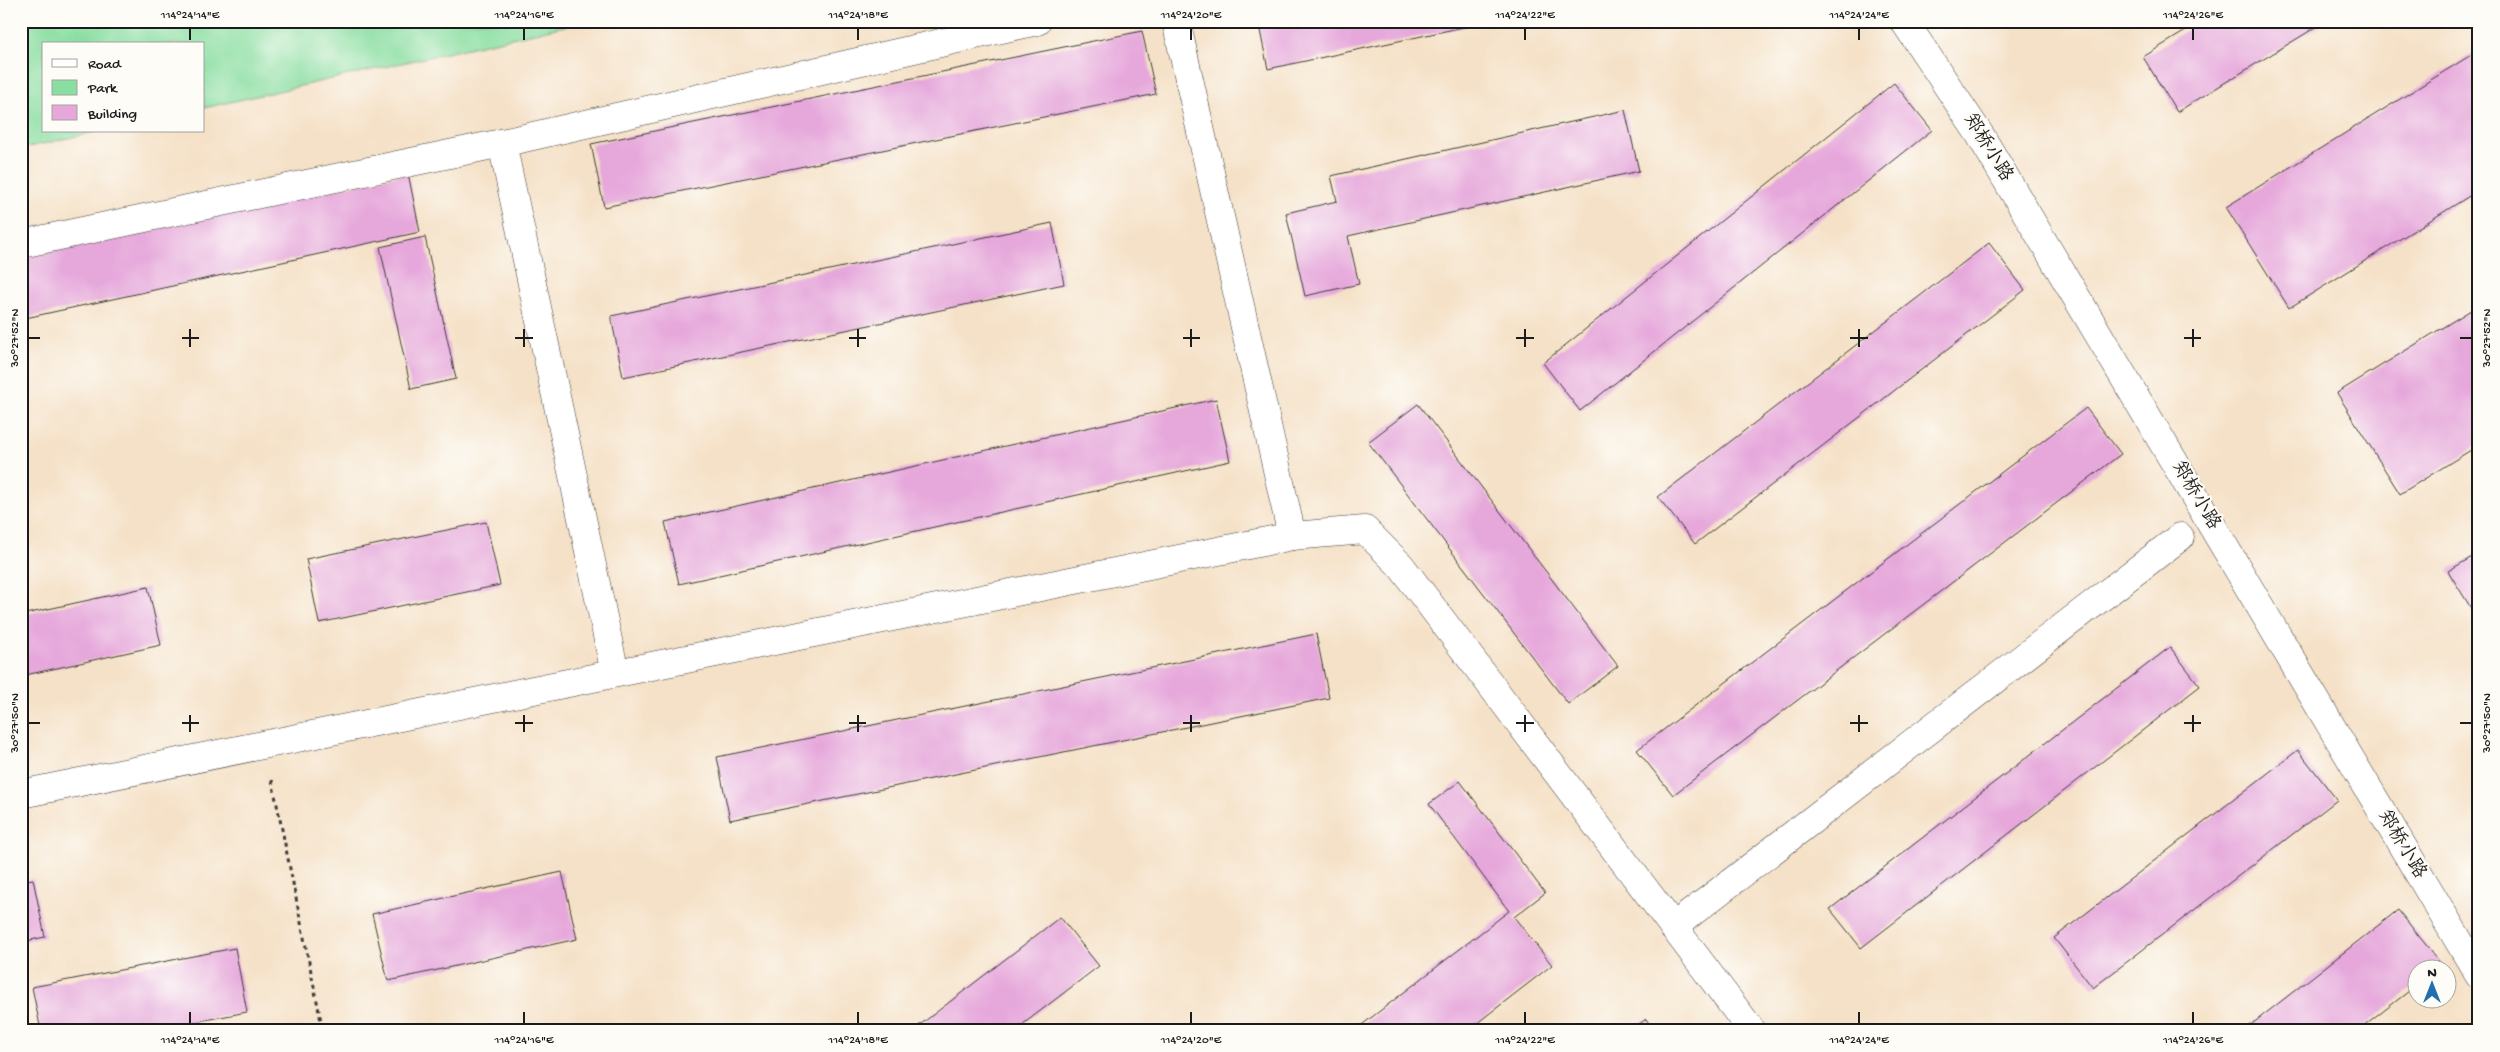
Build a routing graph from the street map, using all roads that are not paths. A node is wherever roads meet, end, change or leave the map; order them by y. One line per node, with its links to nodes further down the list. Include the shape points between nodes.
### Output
1 (1037, 21): 4 (street)
2 (1176, 21): 6 (street)
3 (1904, 21): 11 (street, 郑桥小路, via 1980,135)
4 (502, 143): 5 (street); 8 (street)
5 (21, 244)
6 (1292, 536): 8 (street); 10 (street, via 1365,530 1401,566)
7 (2180, 537): 10 (street)
8 (615, 673): 9 (street)
9 (21, 794)
10 (1673, 926): 12 (street)
11 (2479, 975)
12 (1752, 1031)

